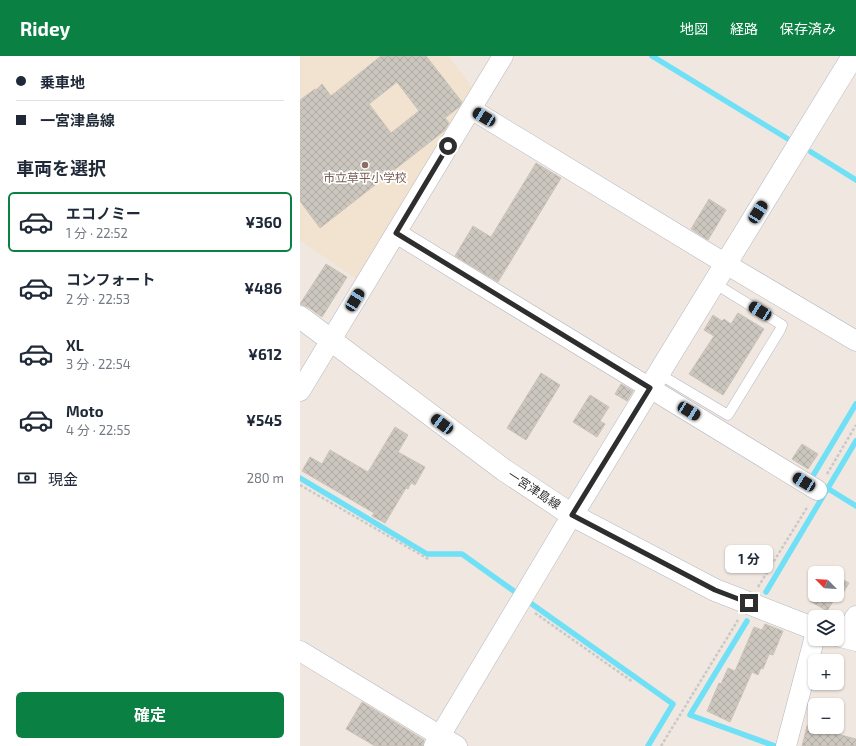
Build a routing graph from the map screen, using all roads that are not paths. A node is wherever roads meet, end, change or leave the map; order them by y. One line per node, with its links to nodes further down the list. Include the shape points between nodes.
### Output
1 (853, 56): 5 (main road)
2 (498, 58): 3 (street)
3 (471, 109): 4 (street); 5 (street)
4 (396, 233): 8 (street); 10 (street)
5 (726, 264): 6 (main road); 9 (street)
6 (714, 283): 10 (main road); 10 (lane, via 782,325 780,330 728,415)
7 (300, 317): 8 (main road, 一宮津島線)
8 (330, 340): 11 (street); 13 (main road, 一宮津島線, via 504,470)
9 (856, 341)
10 (655, 381): 12 (street); 13 (main road)
11 (300, 391)
12 (817, 490)
13 (572, 515): 15 (main road, 一宮津島線, via 715,590); 19 (street)
14 (856, 616): 16 (street)
15 (808, 626)
16 (845, 638)
17 (812, 646): 21 (street)
18 (300, 651): 19 (street)
19 (437, 741): 20 (street)
20 (457, 746)
21 (786, 746)

